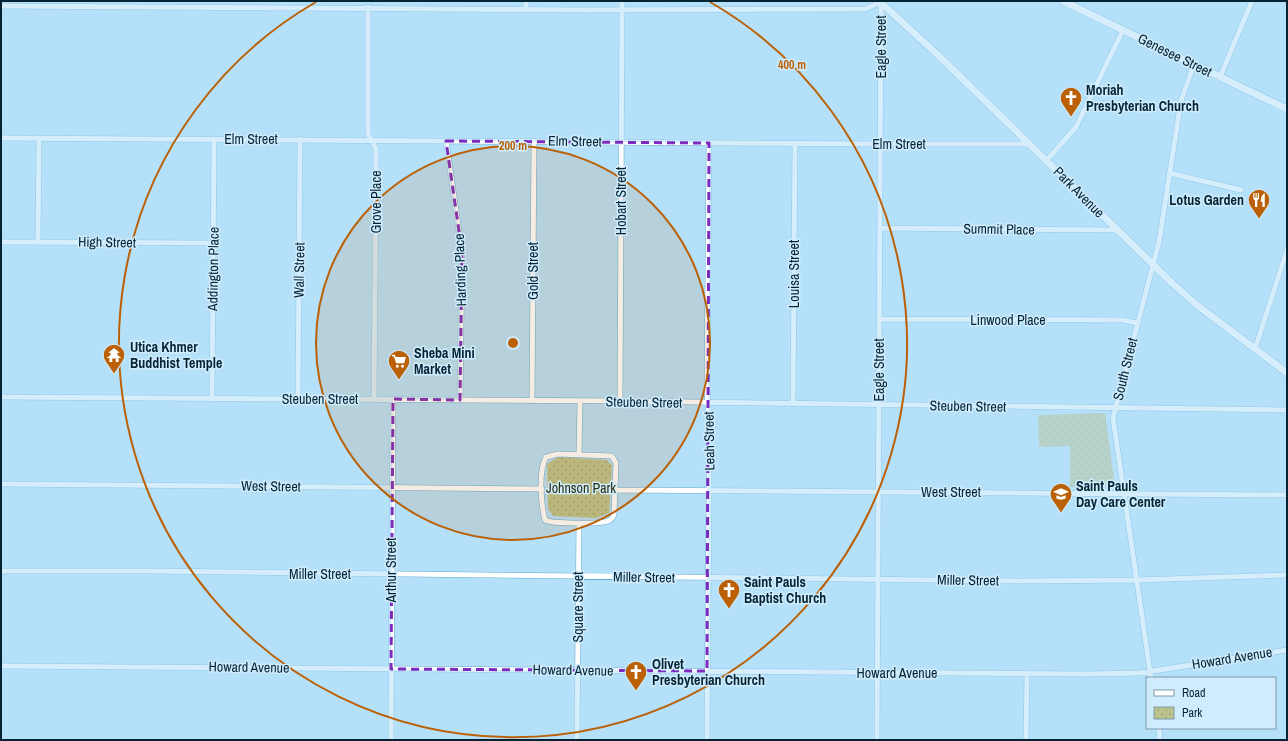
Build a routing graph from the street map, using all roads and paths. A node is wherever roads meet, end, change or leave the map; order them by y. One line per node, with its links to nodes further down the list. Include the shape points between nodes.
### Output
1 (526, 1): 10 (street)
2 (622, 1): 9 (street, Hobart Street)
3 (880, 1): 9 (street, via 865,9); 25 (street, Eagle Street); 26 (street, Park Avenue)
4 (1063, 1): 11 (street, Genesee Street)
5 (1252, 1): 13 (street)
6 (125, 4): 7 (street); 8 (street)
7 (1, 6)
8 (368, 7): 10 (street); 19 (street, Grove Place, via 368,134)
9 (622, 8): 10 (street); 22 (street, Hobart Street)
10 (526, 9)
11 (1123, 30): 12 (street, Genesee Street); 27 (street, via 1076,127)
12 (1194, 64): 13 (street, Genesee Street); 28 (street, South Street, via 1181,101)
13 (1220, 77): 14 (street, Genesee Street)
14 (1287, 109)
15 (1, 138): 16 (street, Elm Street)
16 (39, 138): 17 (street, Elm Street); 32 (street)
17 (214, 139): 18 (street, Elm Street); 34 (street, Addington Place)
18 (300, 140): 19 (street, Elm Street); 44 (street, Wall Street)
19 (372, 140): 20 (street, Elm Street); 45 (street, Grove Place, via 376,149)
20 (446, 140): 21 (street, Elm Street); 46 (street, Harding Place, via 462,252)
21 (534, 141): 22 (street, Elm Street); 47 (street, Gold Street)
22 (622, 142): 23 (street, Elm Street); 49 (street, Hobart Street)
23 (709, 143): 24 (street, Elm Street); 50 (street, Leah Street)
24 (795, 144): 25 (street, Elm Street); 51 (street, Louisa Street)
25 (881, 144): 26 (street, Elm Street); 30 (street, Eagle Street)
26 (1029, 144): 27 (street, Park Avenue)
27 (1047, 160): 31 (street, Park Avenue)
28 (1169, 172): 29 (street); 36 (street, South Street, via 1158,242)
29 (1241, 190)
30 (880, 228): 31 (street, Summit Place); 37 (street, Eagle Street)
31 (1117, 230): 36 (street, Park Avenue)
32 (38, 241): 33 (street, High Street); 34 (street, High Street)
33 (1, 242)
34 (214, 243): 42 (street, Addington Place)
35 (1287, 250): 39 (street)
36 (1152, 263): 38 (street, South Street); 39 (street, Park Avenue, via 1198,306)
37 (879, 319): 38 (street, Linwood Place, via 1123,320); 52 (street, Eagle Street)
38 (1136, 323): 53 (street, South Street)
39 (1255, 349): 40 (street, Park Avenue)
40 (1287, 373)
41 (1, 397): 42 (street, Steuben Street)
42 (212, 399): 44 (street, Steuben Street)
43 (393, 399): 45 (street, Steuben Street); 46 (street, Steuben Street); 57 (street, Arthur Street)
44 (298, 400): 45 (street, Steuben Street)
45 (374, 400)
46 (460, 400): 47 (street, Steuben Street)
47 (532, 401): 48 (street, Steuben Street)
48 (580, 401): 49 (street, Steuben Street); 55 (street)
49 (620, 401): 50 (street, Steuben Street)
50 (708, 402): 51 (street, Steuben Street); 60 (street, Leah Street)
51 (793, 404): 52 (street, Steuben Street)
52 (879, 404): 53 (street, Steuben Street); 61 (street, Eagle Street)
53 (1115, 407): 54 (street, Steuben Street); 62 (street, South Street, via 1113,418)
54 (1287, 410)
55 (580, 454): 58 (street, via 546,457 543,464); 59 (street, via 612,456 616,463)
56 (1, 484): 57 (street, West Street)
57 (392, 488): 58 (street, West Street); 66 (street, Arthur Street)
58 (542, 489): 64 (street, via 545,520)
59 (615, 490): 60 (street, West Street); 64 (street, via 612,520)
60 (709, 491): 61 (street, West Street); 69 (street, Leah Street)
61 (879, 492): 62 (street, West Street); 70 (street, Eagle Street)
62 (1124, 493): 63 (street, West Street); 71 (street, South Street)
63 (1287, 494)
64 (579, 523): 68 (street, Square Street)
65 (1, 571): 66 (street, Miller Street)
66 (391, 574): 68 (street, Miller Street); 74 (street, Arthur Street)
67 (1287, 574): 71 (street, Miller Street)
68 (578, 576): 69 (street, Miller Street); 75 (street, Square Street)
69 (709, 577): 70 (street, Miller Street); 76 (street, Leah Street)
70 (878, 579): 71 (street, Miller Street); 78 (street, Eagle Street)
71 (1137, 580): 77 (street, South Street)
72 (1287, 650): 77 (street, Howard Avenue)
73 (1, 666): 74 (street, Howard Avenue)
74 (391, 669): 75 (street, Howard Avenue); 82 (street, Arthur Street)
75 (578, 670): 76 (street, Howard Avenue); 83 (street, Square Street)
76 (707, 671): 78 (street, Howard Avenue); 84 (street, Leah Street)
77 (1150, 672): 79 (street, Howard Avenue); 80 (street, South Street)
78 (878, 673): 79 (street, Howard Avenue); 85 (street, Eagle Street)
79 (1027, 674): 86 (street)
80 (1151, 677)
81 (1159, 729): 87 (street)
82 (391, 740)
83 (577, 740)
84 (707, 740)
85 (877, 740)
86 (1026, 740)
87 (1160, 740)

